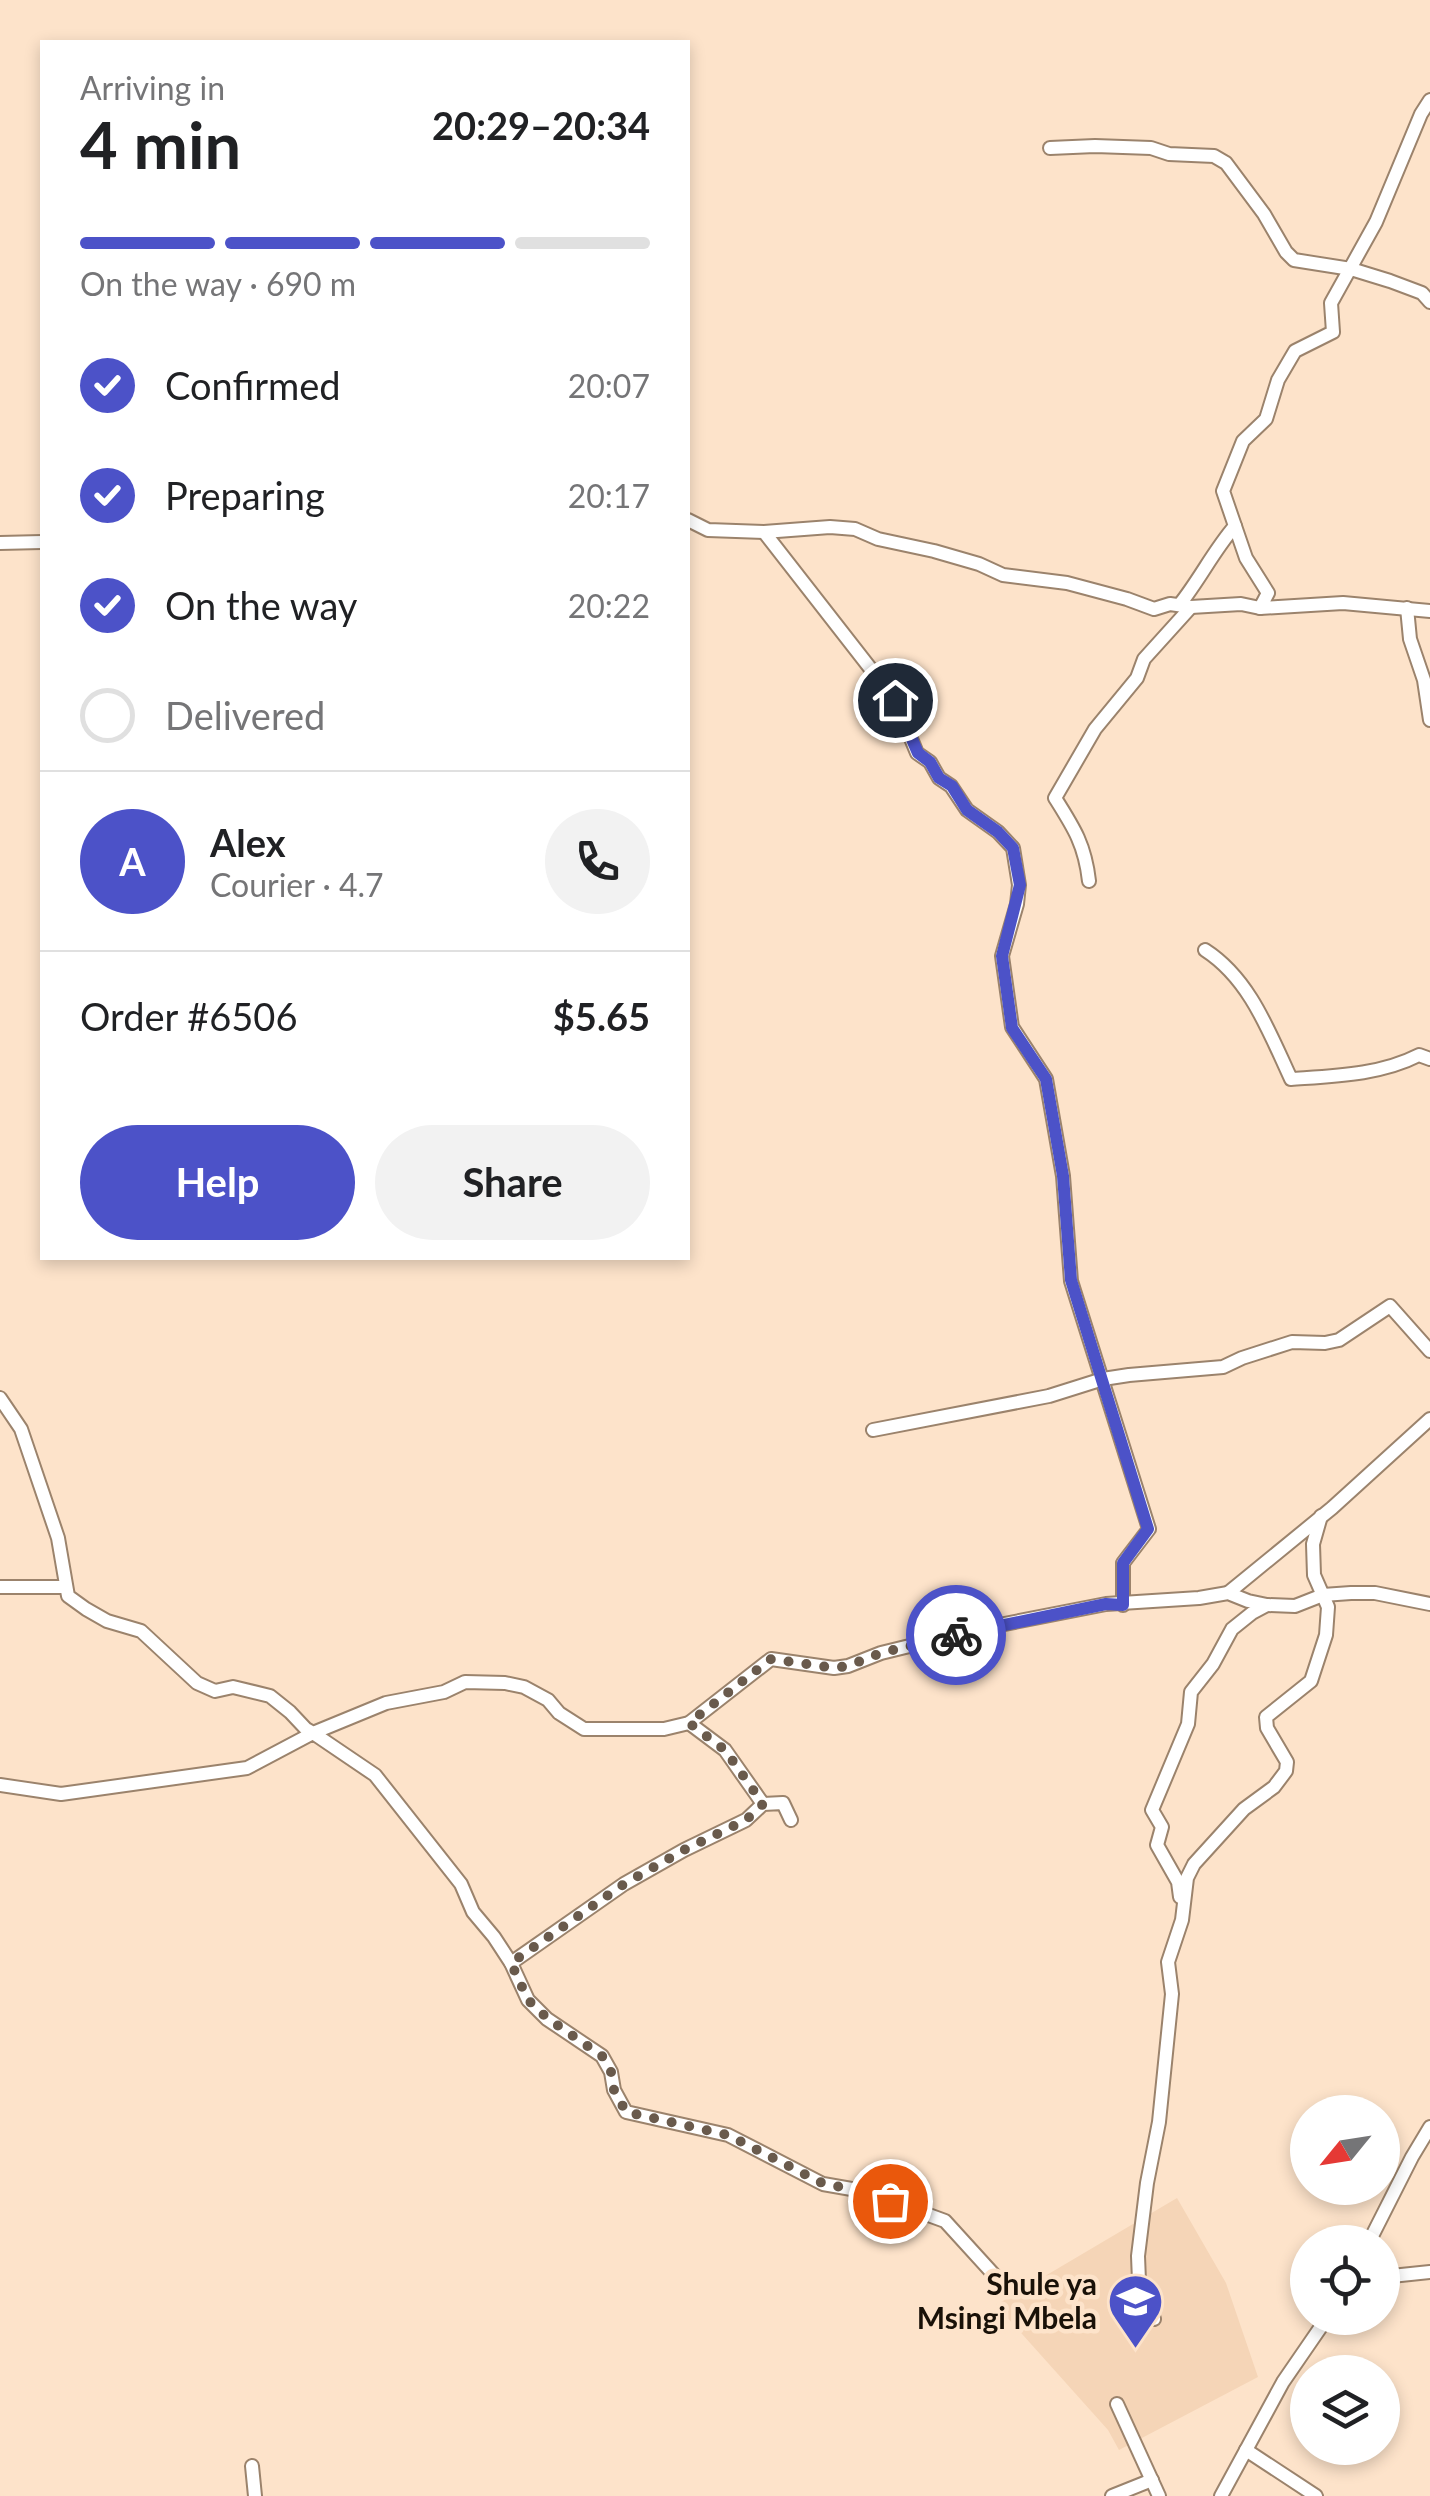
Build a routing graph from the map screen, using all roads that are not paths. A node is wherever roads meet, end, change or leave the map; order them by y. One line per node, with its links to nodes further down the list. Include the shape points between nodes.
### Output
1 (1430, 100): 3 (street)
2 (1050, 148): 3 (street, via 1214,156 1226,163 1294,260)
3 (1351, 269): 4 (street, via 1422,293); 6 (street, via 1331,304 1334,332 1295,351 1266,418 1243,442 1223,491)
4 (1430, 302)
5 (690, 521): 7 (street, via 708,530)
6 (1235, 526): 10 (street); 11 (street, via 1268,593)
7 (764, 532): 10 (street, via 856,529 1003,576 1067,583 1154,609); 19 (street, via 895,700 918,753 967,810 1013,848 1020,885 1002,956 1012,1028 1046,1079 1071,1280)
8 (40, 542): 9 (street)
9 (0, 543)
10 (1185, 606): 11 (street); 15 (street, via 1095,729 1055,798 1082,842)
11 (1260, 608): 12 (street, via 1344,603)
12 (1407, 608): 13 (street); 14 (street)
13 (1430, 611)
14 (1430, 720)
15 (1089, 881)
16 (1205, 950): 17 (street, via 1238,977 1291,1079 1376,1070 1419,1055)
17 (1430, 1059)
18 (1430, 1351): 19 (street, via 1390,1306 1325,1344 1292,1342 1224,1367)
19 (1103, 1379): 22 (street); 29 (street, via 1148,1529 1123,1563)
20 (0, 1398): 25 (street, via 21,1429 58,1538)
21 (1430, 1419): 23 (street)
22 (873, 1430)
23 (1322, 1516): 26 (street); 27 (street, via 1314,1575)
24 (0, 1587): 25 (street)
25 (66, 1587): 32 (street, via 86,1609 142,1631 198,1683 270,1696)
26 (1228, 1594): 29 (street); 30 (street)
27 (1323, 1594): 28 (street, via 1375,1593); 30 (street, via 1295,1606); 36 (street, via 1326,1634 1312,1681 1266,1717 1286,1772 1194,1864)
28 (1430, 1604)
29 (1123, 1605): 31 (street, via 980,1629 848,1666 771,1659)
30 (1267, 1605): 36 (street, via 1232,1629 1191,1692 1188,1724 1152,1810 1162,1827 1158,1845 1178,1882)
31 (689, 1723): 32 (street, via 594,1730 574,1724 524,1687 465,1682 386,1703); 34 (street, via 725,1750)
32 (313, 1733): 33 (street, via 247,1768 61,1794); 37 (street, via 375,1774 461,1884)
33 (0, 1785)
34 (763, 1804): 35 (street, via 782,1803); 37 (street, via 746,1820 624,1884)
35 (791, 1820)
36 (1182, 1920): 43 (street, via 1168,1962 1172,1994 1159,2122 1138,2256)
37 (511, 1963): 42 (street, via 528,2000 602,2056 626,2112 728,2135 824,2184 944,2221)
38 (1430, 2127): 39 (street)
39 (1378, 2225)
40 (1430, 2272): 41 (street)
41 (1400, 2275)
42 (1006, 2288)
43 (1154, 2319)
44 (1315, 2335): 46 (street)
45 (1117, 2404): 48 (street)
46 (1246, 2450): 52 (street); 53 (street)
47 (252, 2466): 49 (street)
48 (1152, 2480): 50 (street); 51 (street)
49 (255, 2496)
50 (1112, 2496)
51 (1159, 2496)
52 (1220, 2496)
53 (1316, 2496)

